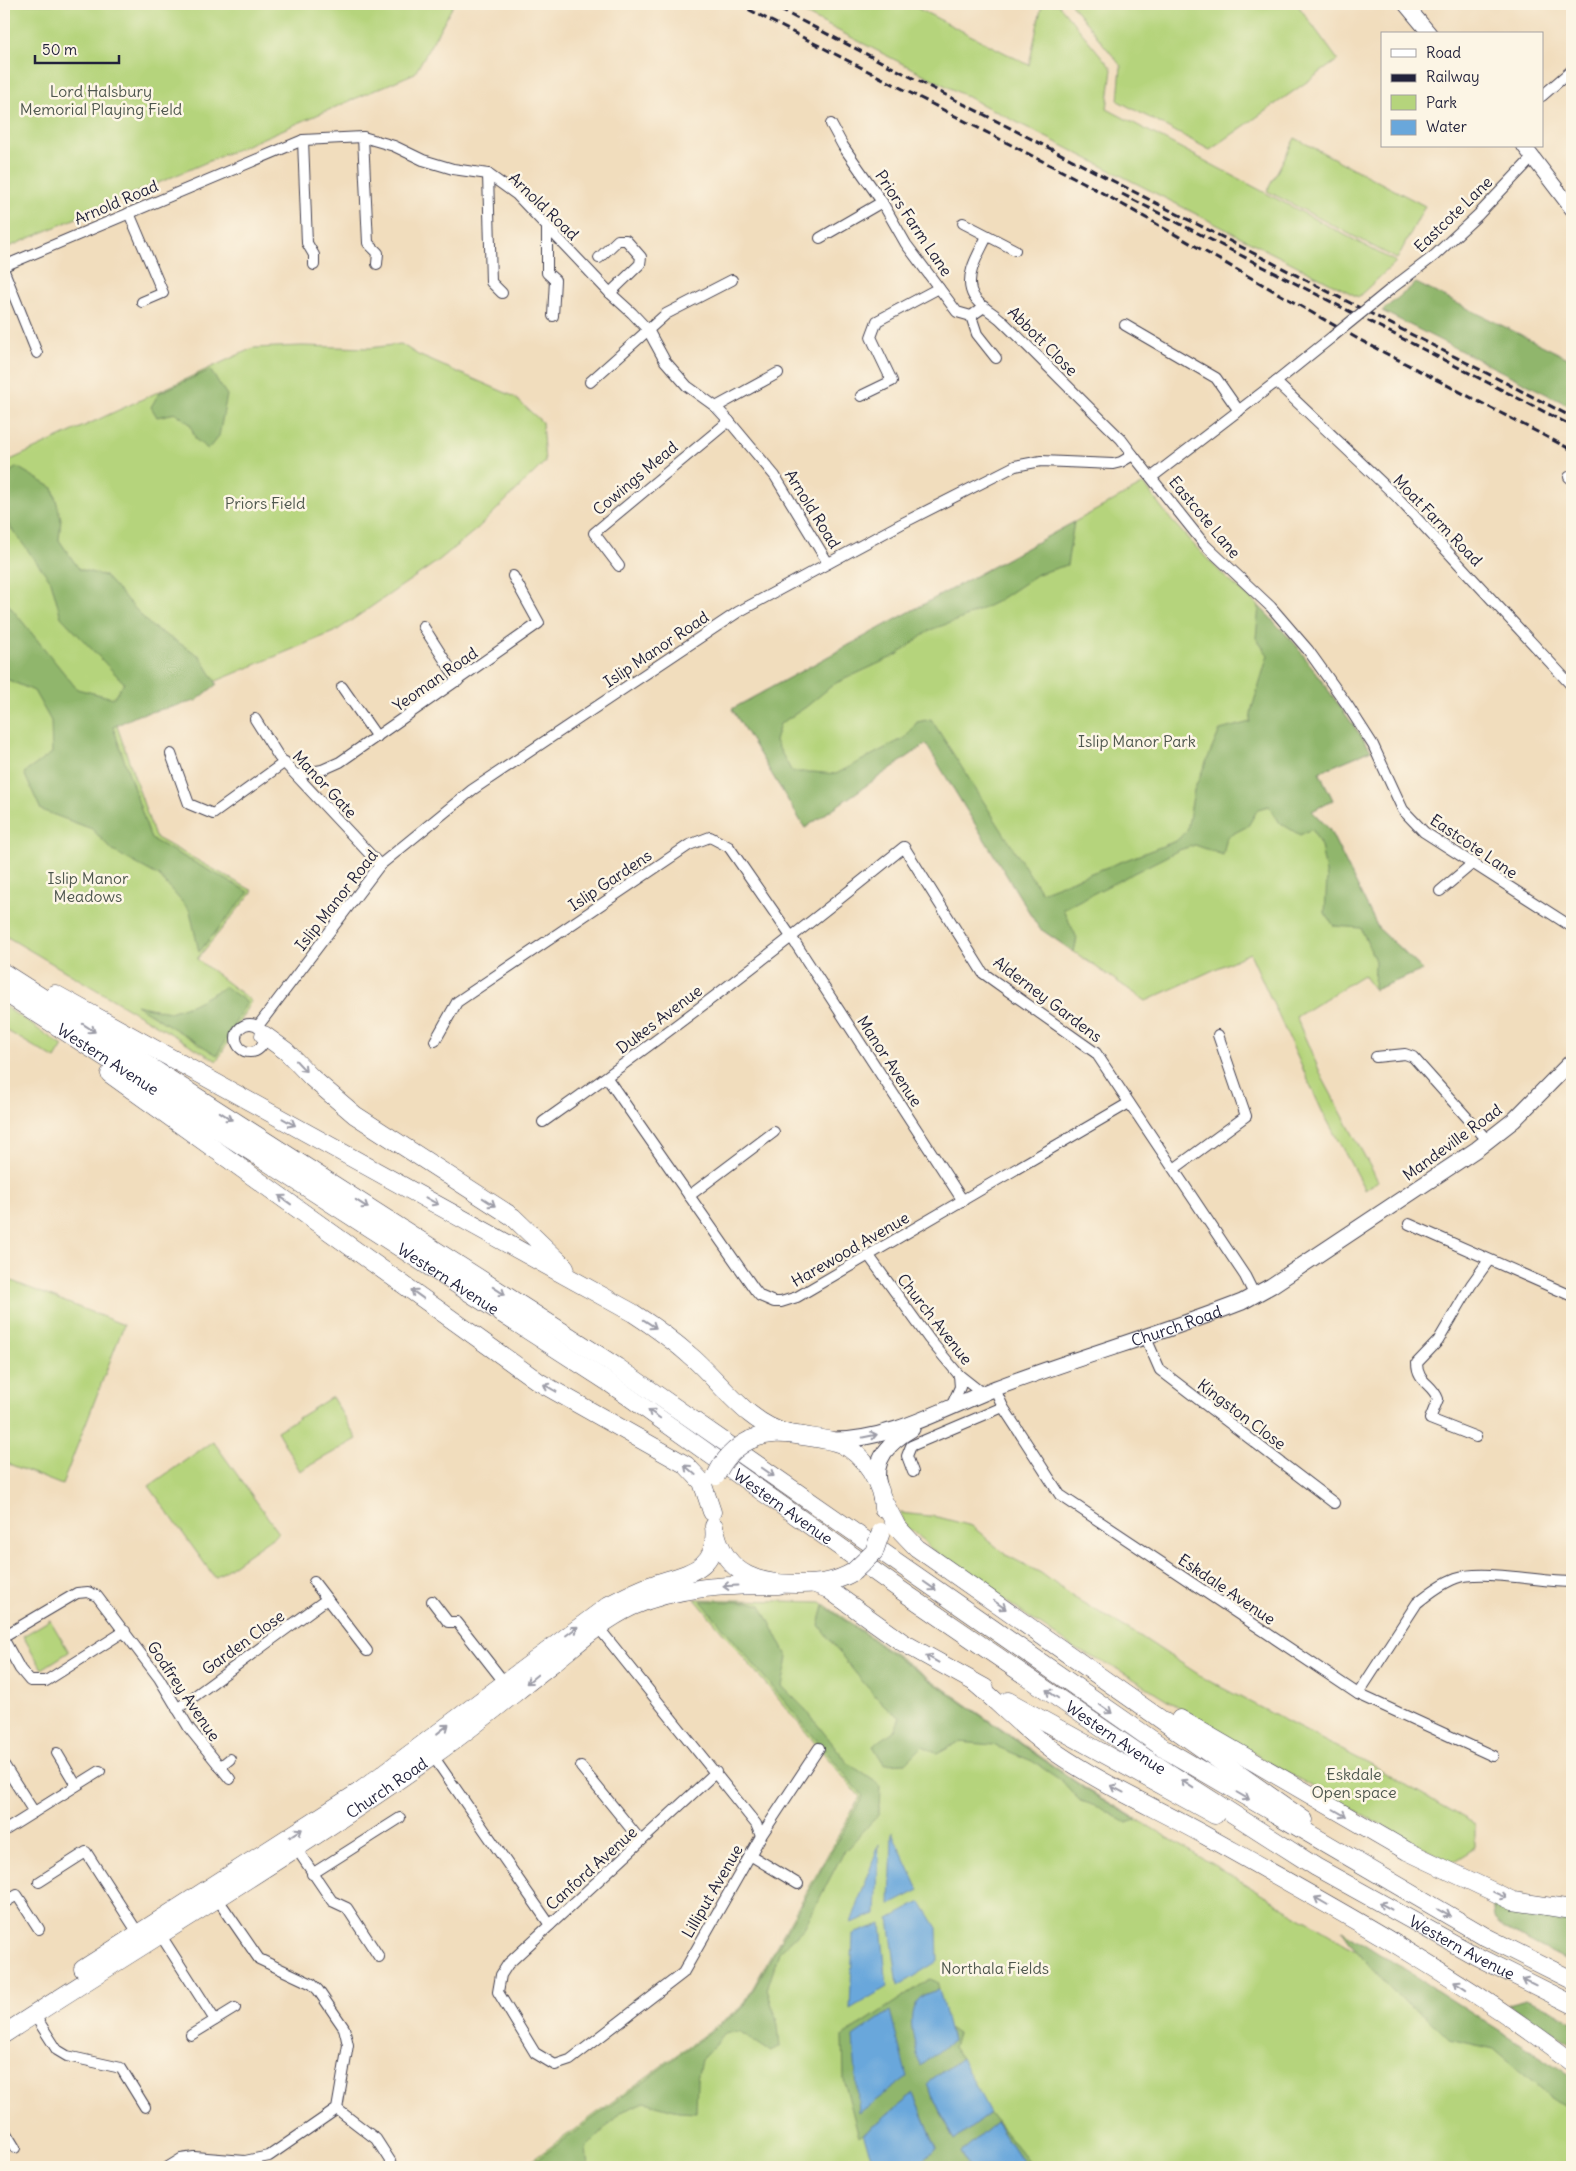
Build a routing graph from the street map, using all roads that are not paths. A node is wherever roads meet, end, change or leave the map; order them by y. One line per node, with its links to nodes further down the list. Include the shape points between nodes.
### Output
1 (1405, 4): 2 (street)
2 (1428, 32)
3 (1572, 70): 4 (street)
4 (1544, 94)
5 (831, 124): 11 (street, Priors Farm Lane)
6 (363, 137): 7 (street, Arnold Road); 10 (street, Arnold Road, via 452,169); 20 (street, via 368,243 378,253)
7 (302, 140): 13 (street, Arnold Road); 21 (street, via 307,244 314,255)
8 (1526, 148): 9 (street)
9 (1533, 157): 12 (street); 38 (street, Eastcote Lane, bridge, via 1434,256)
10 (488, 174): 15 (street, Arnold Road, via 517,195); 26 (street, via 490,282)
11 (882, 202): 17 (street); 25 (street, Priors Farm Lane, via 906,244)
12 (1572, 209)
13 (129, 213): 22 (street, Arnold Road); 28 (street, via 162,293)
14 (963, 223): 16 (street)
15 (547, 228): 27 (street, Arnold Road); 30 (street, via 547,273 555,280)
16 (987, 236): 18 (street); 29 (street, Abbott Close, via 970,279 976,301)
17 (820, 238)
18 (1015, 250)
19 (599, 258): 27 (street, via 618,240 626,240 641,256 640,264)
20 (377, 264)
21 (314, 265)
22 (4, 266)
23 (4, 271): 34 (street)
24 (732, 280): 33 (street, via 666,314)
25 (939, 288): 31 (street, Priors Farm Lane, via 957,312); 39 (street, via 877,321 871,337 892,381)
26 (502, 293)
27 (610, 293): 33 (street, Arnold Road)
28 (142, 302)
29 (984, 307): 31 (street); 43 (street, Abbott Close, via 1003,322)
30 (553, 316)
31 (972, 316): 35 (street, via 977,334)
32 (1125, 325): 41 (street, via 1216,378)
33 (648, 330): 37 (street); 40 (street, Arnold Road, via 664,361 687,386)
34 (37, 353)
35 (996, 358)
36 (778, 373): 40 (street)
37 (590, 382)
38 (1276, 382): 41 (street, Eastcote Lane); 50 (street, Moat Farm Road, via 1396,496)
39 (861, 396)
40 (716, 407): 42 (street, Arnold Road)
41 (1239, 411): 44 (street, Eastcote Lane)
42 (728, 420): 45 (street, Arnold Road, via 775,476); 46 (street, Cowings Mead, via 594,533)
43 (1134, 455): 44 (street); 45 (street, Islip Manor Road, via 1113,464 1041,461 1015,466)
44 (1152, 477): 58 (street, Eastcote Lane, via 1205,545 1271,607 1308,650 1373,745 1404,810 1424,832)
45 (828, 563): 57 (street, Islip Manor Road, via 738,612 472,790)
46 (618, 566)
47 (513, 576): 49 (street, Yeoman Road, via 539,623)
48 (423, 626): 49 (street)
49 (458, 681): 53 (street, Yeoman Road)
50 (1572, 686)
51 (342, 687): 53 (street)
52 (255, 718): 55 (street, Manor Gate)
53 (377, 738): 56 (street, Yeoman Road, via 340,762 322,770)
54 (171, 754): 55 (street, via 189,804 213,814)
55 (285, 762): 56 (street, Manor Gate)
56 (296, 775): 57 (street, Manor Gate)
57 (380, 864): 66 (street, Islip Manor Road)
58 (1472, 864): 59 (street); 60 (street, Eastcote Lane)
59 (1440, 891)
60 (1572, 927)
61 (792, 938): 68 (street, Islip Gardens, via 729,847 710,837 688,845 457,1002); 71 (street, Dukes Avenue); 72 (street, Alderney Gardens, via 904,847 984,973 1096,1053); 78 (street, Manor Avenue)
62 (4, 966): 83 (highway, one-way to 83)
63 (4, 973): 137 (highway, Western Avenue, one-way to 137, via 617,1367 1168,1751)
64 (4, 992): 133 (highway, Western Avenue, one-way to 64, via 1136,1752 608,1382)
65 (4, 998): 97 (highway, one-way to 65, via 702,1482 686,1466 539,1382)
66 (261, 1030): 83 (highway, one-way to 83, via 355,1114 513,1217)
67 (1218, 1035): 76 (street, via 1246,1116)
68 (435, 1040)
69 (1376, 1057): 75 (street, via 1405,1054 1414,1057)
70 (1572, 1061): 75 (main road, Mandeville Road)
71 (606, 1078): 73 (street, Dukes Avenue); 77 (street, Harewood Avenue)
72 (1129, 1103): 76 (street, Alderney Gardens); 78 (street, Harewood Avenue)
73 (543, 1122)
74 (774, 1132): 77 (street)
75 (1488, 1141): 79 (main road, Mandeville Road)
76 (1174, 1169): 84 (street, Alderney Gardens, via 1245,1276)
77 (689, 1196): 81 (street, Harewood Avenue, via 755,1290 768,1300 781,1302 797,1297)
78 (963, 1201): 81 (street, Harewood Avenue)
79 (1393, 1205): 84 (main road, Church Road)
80 (1409, 1224): 82 (street)
81 (869, 1256): 87 (street, Church Avenue)
82 (1489, 1260): 85 (street); 92 (street, via 1438,1341 1417,1363 1422,1381 1434,1390 1438,1399 1430,1419)
83 (585, 1285): 91 (highway, one-way to 91, via 658,1329 694,1358 738,1403 772,1429)
84 (1254, 1296): 86 (main road, Church Road)
85 (1572, 1296)
86 (1146, 1338): 88 (main road, Church Road); 96 (street, Kingston Close, via 1160,1370)
87 (959, 1375): 88 (street, Church Avenue); 90 (street, via 960,1387)
88 (989, 1391): 89 (street, Eskdale Avenue); 90 (main road, Church Road)
89 (1003, 1407): 94 (street, via 911,1446 907,1456); 112 (street, Eskdale Avenue, via 1060,1495)
90 (947, 1409): 93 (main road, one-way to 90, via 870,1437); 95 (main road, via 887,1448 878,1467)
91 (789, 1434): 93 (highway); 97 (highway, bridge, via 765,1434 738,1447 727,1458 716,1476 712,1493)
92 (1476, 1437)
93 (822, 1439): 95 (highway, via 850,1450 869,1470)
94 (913, 1472)
95 (881, 1493): 100 (highway, bridge, via 882,1532 874,1552 853,1572 838,1580); 109 (highway, one-way to 109, via 898,1527 917,1548)
96 (1334, 1503)
97 (713, 1519): 101 (highway, via 721,1548 736,1567 758,1581); 110 (highway, Church Road, one-way to 97, via 609,1605 699,1568 712,1553 715,1541)
98 (314, 1582): 102 (street)
99 (1572, 1582): 112 (street, via 1472,1575 1455,1579 1417,1603)
100 (815, 1584): 101 (highway); 111 (highway, one-way to 100, via 902,1642 828,1589)
101 (779, 1585): 104 (highway, Church Road, one-way to 104, via 724,1586 663,1596 630,1608)
102 (327, 1599): 108 (street); 113 (street, Garden Close)
103 (432, 1601): 110 (street, via 448,1622 457,1622)
104 (598, 1627): 116 (highway, Church Road, one-way to 116); 123 (street, Lilliput Avenue)
105 (125, 1631): 106 (street, Godfrey Avenue, via 105,1604 88,1592 77,1593); 107 (street, via 46,1681 30,1681); 113 (street, Godfrey Avenue)
106 (4, 1636)
107 (4, 1640)
108 (367, 1651)
109 (1072, 1655): 137 (highway); 140 (highway, one-way to 140, via 1407,1851 1513,1901)
110 (504, 1682): 143 (highway, Church Road, one-way to 110, via 358,1792)
111 (975, 1683): 133 (highway, via 1185,1799); 155 (highway, one-way to 111, via 1409,1951 1054,1751)
112 (1358, 1694): 117 (street, Eskdale Avenue)
113 (177, 1709): 119 (street, Godfrey Avenue)
114 (818, 1748): 129 (street)
115 (57, 1753): 125 (street)
116 (433, 1756): 131 (highway, Church Road); 141 (street)
117 (1493, 1756)
118 (230, 1759): 119 (street, Godfrey Avenue)
119 (220, 1766): 124 (street, Godfrey Avenue)
120 (581, 1767): 130 (street)
121 (5, 1769): 126 (street)
122 (100, 1772): 125 (street)
123 (716, 1772): 129 (street, Lilliput Avenue, via 756,1824); 130 (street, Canford Avenue)
124 (230, 1779)
125 (76, 1785): 126 (street)
126 (34, 1812): 128 (street)
127 (400, 1818): 134 (street)
128 (4, 1831)
129 (761, 1836): 132 (street, Lilliput Avenue)
130 (641, 1841): 141 (street, Canford Avenue)
131 (296, 1848): 134 (street); 138 (highway, Church Road)
132 (750, 1855): 136 (street); 147 (street, Lilliput Avenue, via 683,1973 570,2060 555,2065 536,2053)
133 (1316, 1866): 148 (highway, Western Avenue, one-way to 133, via 1476,1956)
134 (312, 1874): 145 (street, via 332,1901 348,1908)
135 (39, 1882): 143 (street, via 86,1852)
136 (798, 1884)
137 (1404, 1891): 146 (highway, Western Avenue, one-way to 146)
138 (217, 1898): 144 (highway, Church Road); 157 (street, via 260,1958 312,1984 344,2028 348,2045)
139 (4, 1904): 142 (street, via 17,1895)
140 (1572, 1910)
141 (550, 1925): 147 (street, Canford Avenue, via 508,1964 500,1975)
142 (39, 1929)
143 (138, 1934): 151 (highway, Church Road)
144 (160, 1934): 150 (highway, Church Road); 152 (street)
145 (379, 1957)
146 (1572, 1980)
147 (498, 1992)
148 (1572, 2004)
149 (235, 2008): 152 (street)
150 (34, 2014): 153 (highway, Church Road); 156 (street, via 57,2050 68,2056 121,2068)
151 (4, 2019)
152 (215, 2020): 154 (street)
153 (4, 2034)
154 (191, 2035)
155 (1572, 2062)
156 (145, 2107)
157 (337, 2109): 160 (street, via 269,2156 245,2161 194,2157 181,2159); 161 (street, via 376,2139)
158 (4, 2130): 159 (street)
159 (15, 2148)
160 (168, 2167)
161 (394, 2167)

